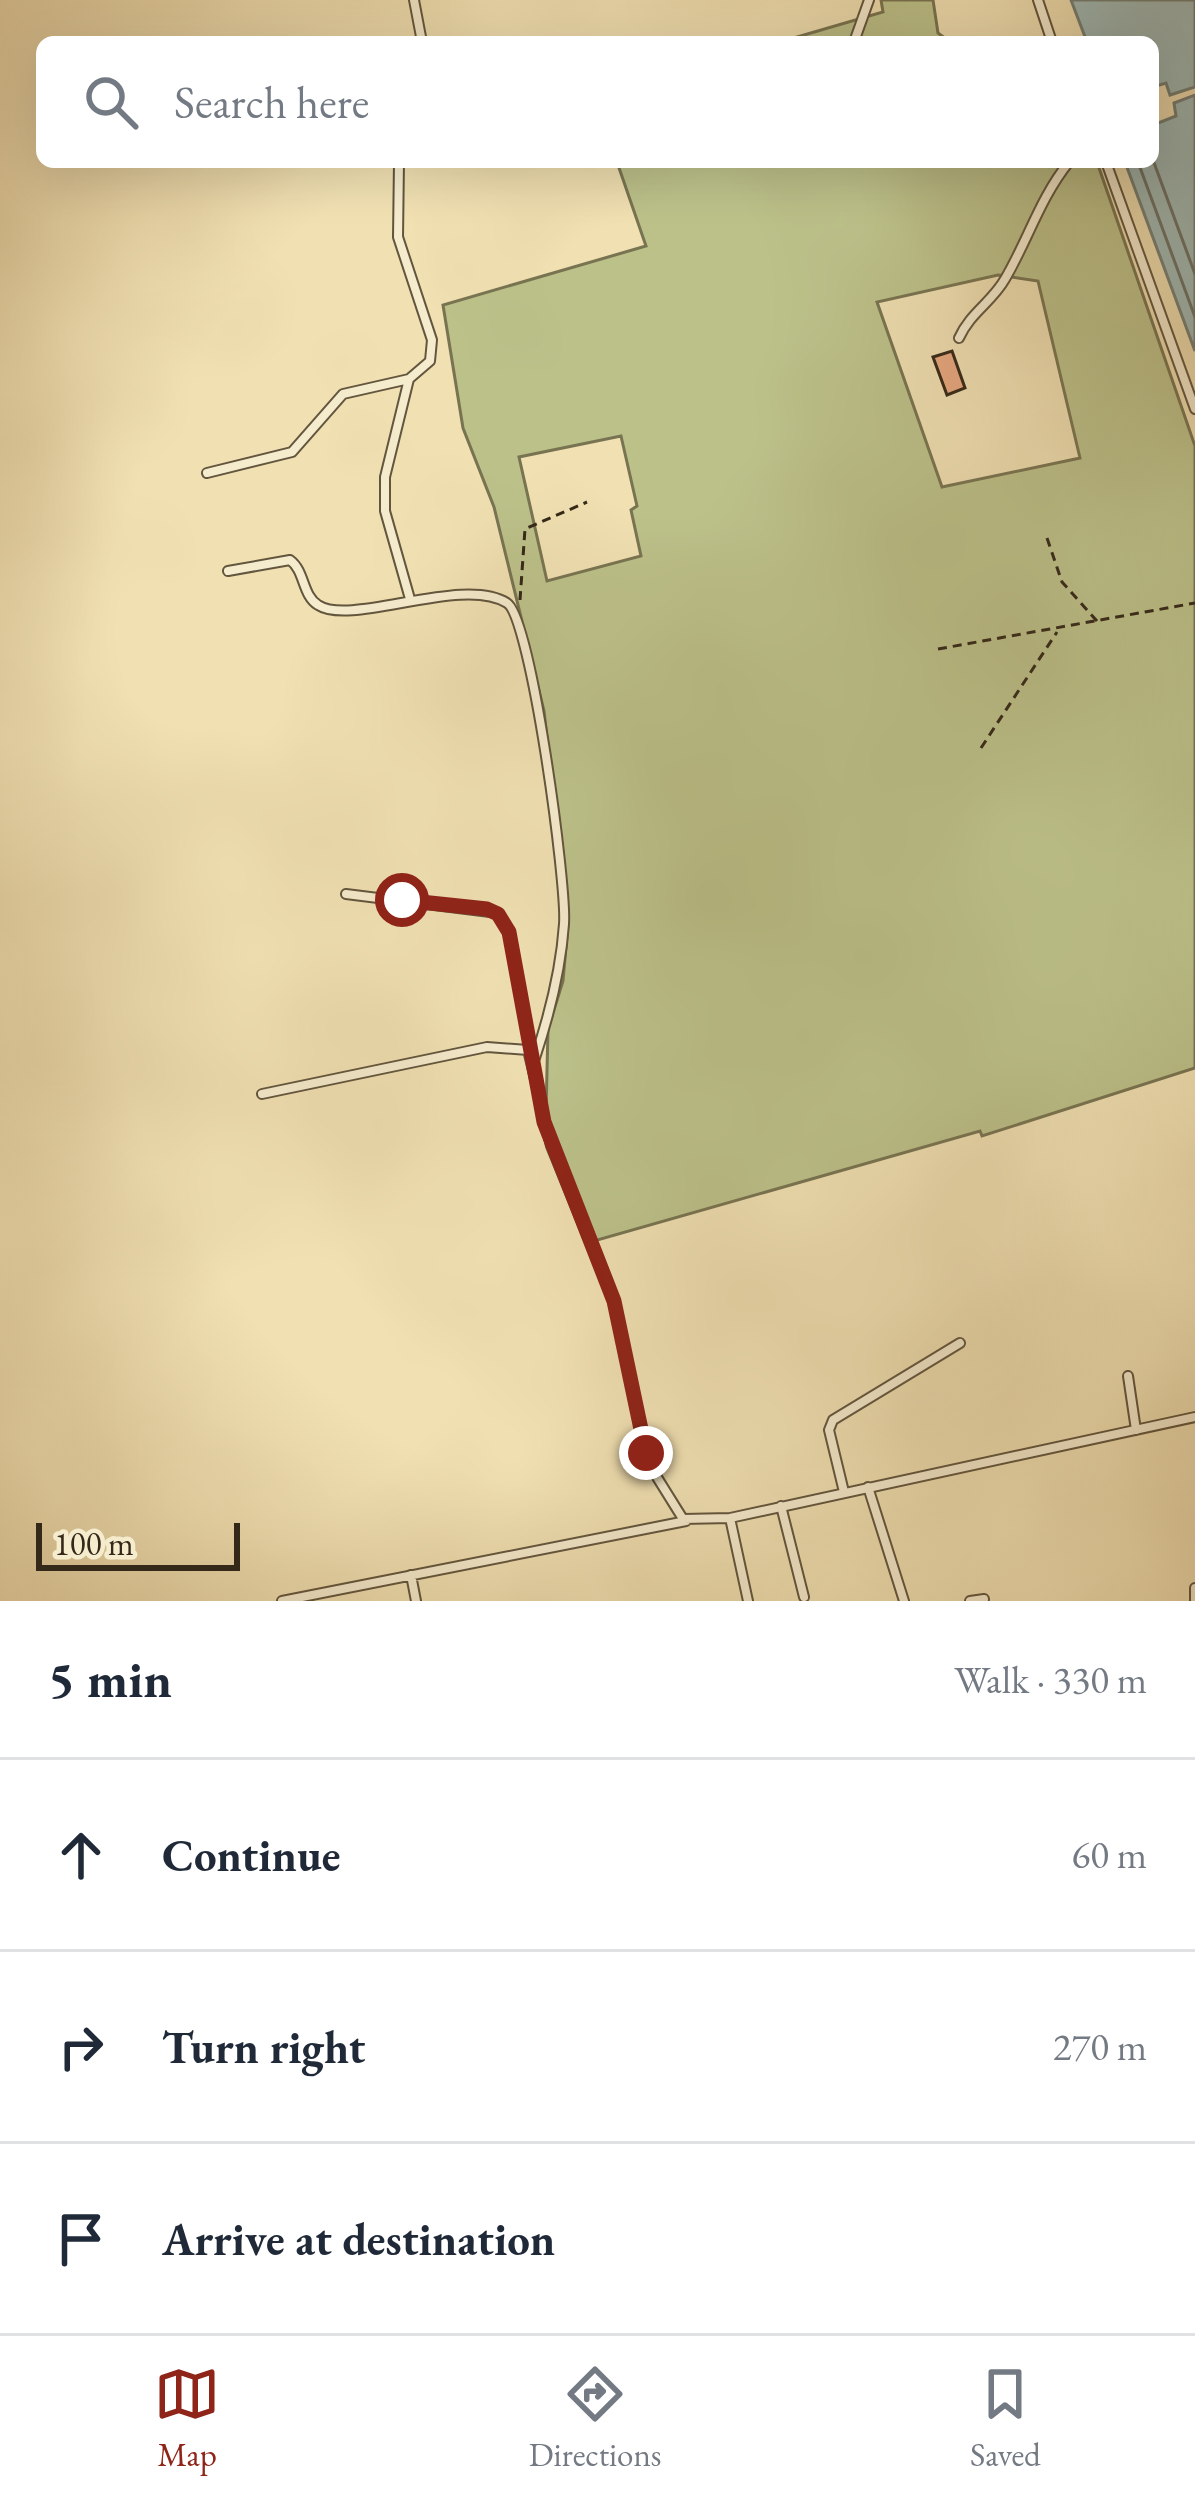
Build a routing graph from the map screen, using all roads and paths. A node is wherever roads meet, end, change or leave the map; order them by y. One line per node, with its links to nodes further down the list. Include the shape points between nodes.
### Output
1 (414, 0): 4 (lane)
2 (868, 0): 5 (lane)
3 (1038, 0): 6 (lane)
4 (421, 36)
5 (856, 36)
6 (1050, 36)
7 (399, 168): 11 (lane, via 398,237 432,346 426,367)
8 (1065, 168): 10 (lane, via 1005,281)
9 (1108, 168): 12 (lane)
10 (959, 338)
11 (410, 379): 13 (lane, via 346,392 292,452); 17 (lane, via 385,477 385,511)
12 (1195, 409)
13 (207, 473)
14 (587, 502): 19 (path, via 525,529)
15 (1047, 538): 20 (path, via 1062,582)
16 (228, 571): 17 (lane, via 290,560 310,597 331,610)
17 (410, 599): 19 (lane, via 481,595)
18 (1195, 603): 20 (path)
19 (518, 614): 25 (lane, via 539,707 564,911)
20 (1098, 623): 21 (path)
21 (1059, 631): 22 (path); 23 (path)
22 (938, 649)
23 (982, 748)
24 (346, 894): 25 (lane, via 498,914 509,932)
25 (533, 1057): 26 (lane, via 512,1045 488,1047); 35 (lane, via 551,1146 614,1301 650,1466)
26 (262, 1094)
27 (960, 1343): 32 (lane, via 832,1420)
28 (1128, 1376): 30 (lane)
29 (1195, 1417): 30 (lane)
30 (1136, 1430): 31 (lane)
31 (868, 1487): 32 (lane); 43 (lane)
32 (844, 1492): 33 (lane)
33 (782, 1506): 34 (lane); 38 (lane)
34 (730, 1518): 35 (lane); 42 (lane)
35 (688, 1521): 36 (lane)
36 (411, 1575): 40 (lane); 41 (lane)
37 (1195, 1588): 45 (lane)
38 (804, 1597)
39 (984, 1599): 44 (lane)
40 (282, 1601)
41 (416, 1601)
42 (748, 1601)
43 (904, 1601)
44 (970, 1601)
45 (1195, 1601)

